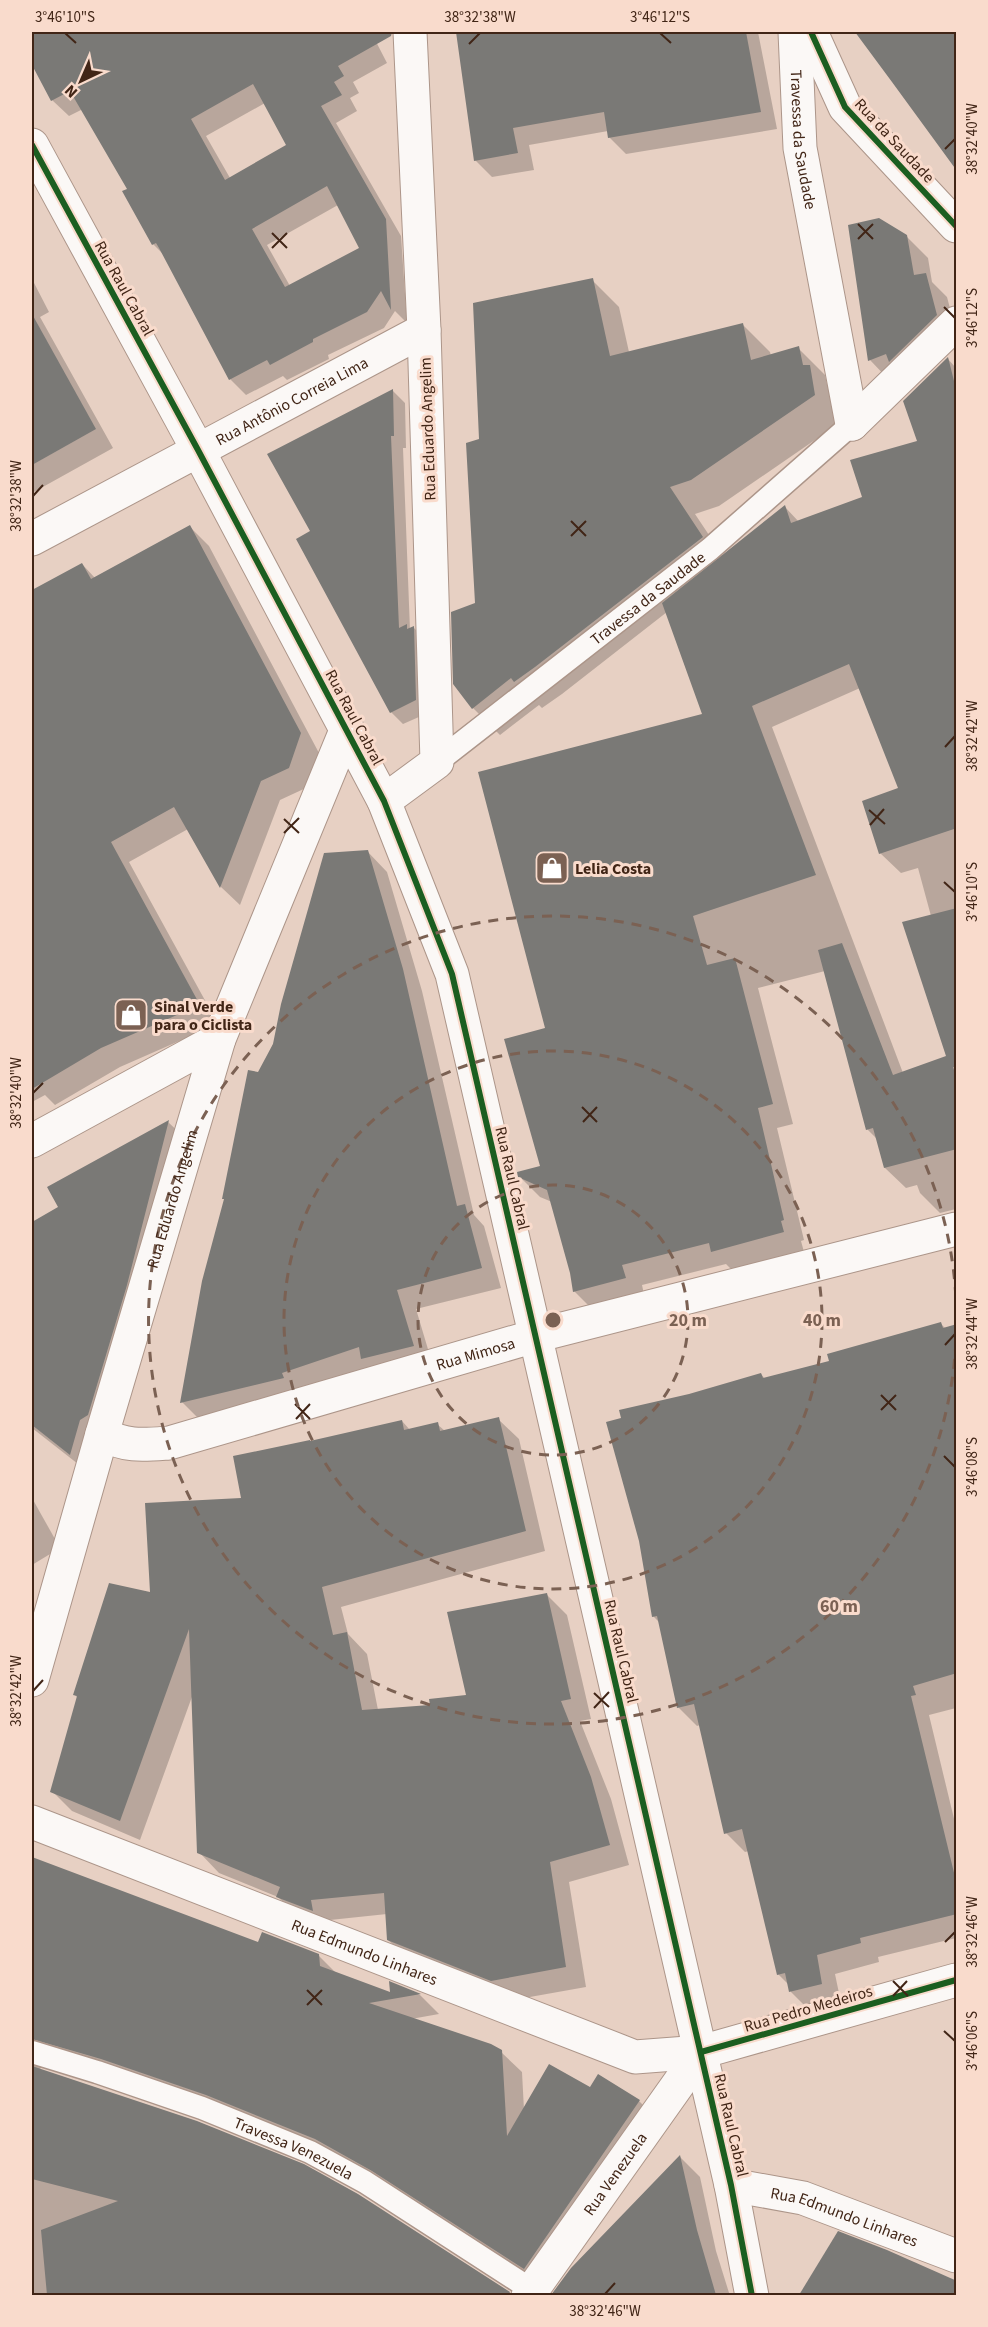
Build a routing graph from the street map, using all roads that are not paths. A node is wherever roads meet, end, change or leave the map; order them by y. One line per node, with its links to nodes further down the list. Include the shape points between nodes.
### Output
1 (410, 32): 7 (street, Rua Eduardo Angelim)
2 (795, 32): 8 (street, Travessa da Saudade, via 800,148)
3 (811, 32): 5 (street, Rua da Saudade, via 845,107)
4 (32, 145): 9 (street, Rua Raul Cabral)
5 (957, 226)
6 (957, 323): 8 (street, Travessa da Saudade)
7 (424, 330): 9 (street, Rua Antônio Correia Lima); 12 (street, Rua Eduardo Angelim)
8 (852, 424): 12 (lane, Travessa da Saudade, via 710,549)
9 (198, 450): 10 (street, Rua Antônio Correia Lima); 11 (street, Rua Raul Cabral)
10 (32, 539)
11 (347, 728): 13 (street, Rua Raul Cabral); 14 (street, Rua Eduardo Angelim)
12 (437, 762): 13 (street)
13 (384, 801): 17 (street, Rua Raul Cabral, via 452,974)
14 (219, 1039): 15 (street); 18 (street, Rua Eduardo Angelim)
15 (32, 1141)
16 (957, 1229): 17 (street, Rua Mimosa)
17 (535, 1336): 18 (street, Rua Mimosa, via 169,1443 131,1446); 23 (street, Rua Raul Cabral)
18 (102, 1434): 19 (street, Rua Eduardo Angelim)
19 (32, 1680)
20 (32, 1822): 23 (street, Rua Edmundo Linhares, via 635,2057)
21 (957, 1980): 23 (street, Rua Pedro Medeiros)
22 (32, 2052): 26 (lane, Travessa Venezuela, via 202,2108 310,2152 365,2182)
23 (701, 2052): 24 (street, Rua Raul Cabral); 26 (street, Rua Venezuela)
24 (731, 2185): 25 (street, Rua Edmundo Linhares, via 803,2198); 27 (street, Rua Raul Cabral)
25 (957, 2256)
26 (530, 2293)
27 (752, 2295)

